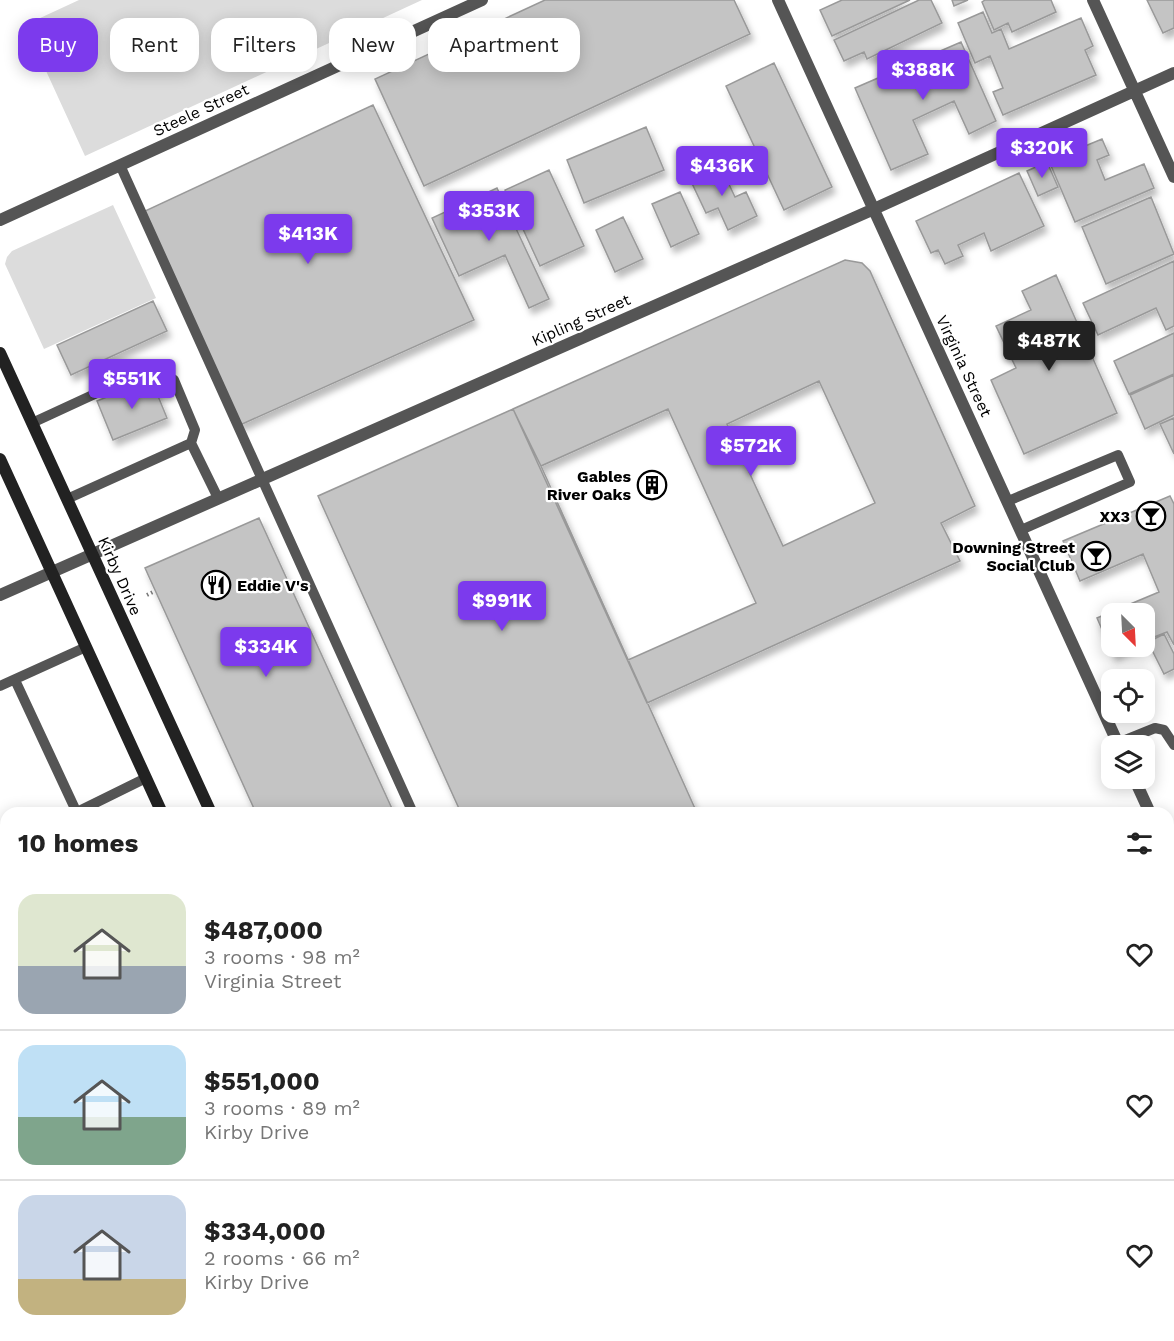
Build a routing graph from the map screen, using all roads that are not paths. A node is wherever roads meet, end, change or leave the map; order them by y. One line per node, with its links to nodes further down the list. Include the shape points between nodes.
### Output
1 (482, 0): 6 (street, Steele Street)
2 (778, 0): 8 (street, Virginia Street)
3 (1093, 0): 5 (street)
4 (1174, 73): 5 (street, Kipling Street)
5 (1135, 92): 7 (street); 8 (street, Kipling Street)
6 (120, 165): 9 (street, Steele Street); 16 (lane)
7 (1174, 177)
8 (874, 209): 16 (street, Kipling Street); 19 (street, Virginia Street)
9 (0, 220)
10 (0, 353): 13 (main road, Kirby Drive)
11 (137, 375): 14 (lane, via 152,369 174,380 195,430)
12 (125, 380): 13 (lane)
13 (32, 423): 18 (main road, Kirby Drive)
14 (191, 443): 17 (lane); 18 (lane)
15 (0, 459): 22 (main road)
16 (261, 479): 17 (street, Kipling Street); 36 (lane)
17 (218, 498): 21 (street, Kipling Street)
18 (67, 499): 21 (main road, Kirby Drive)
19 (1008, 501): 20 (street, Virginia Street); 20 (lane, via 1118,455 1130,482)
20 (1020, 530): 27 (street, Virginia Street)
21 (92, 554): 22 (street, Kipling Street); 35 (main road, Kirby Drive)
22 (52, 571): 23 (street, Kipling Street); 24 (main road)
23 (0, 595)
24 (86, 647): 25 (lane); 30 (main road)
25 (15, 680): 26 (lane); 32 (lane)
26 (0, 686)
27 (1114, 735)
28 (1139, 735): 29 (lane, via 1155,728 1164,730)
29 (1174, 745)
30 (146, 778): 33 (lane); 34 (main road)
31 (1139, 789): 37 (street)
32 (74, 807)
33 (89, 807)
34 (159, 807)
35 (208, 807)
36 (410, 807)
37 (1147, 807)

